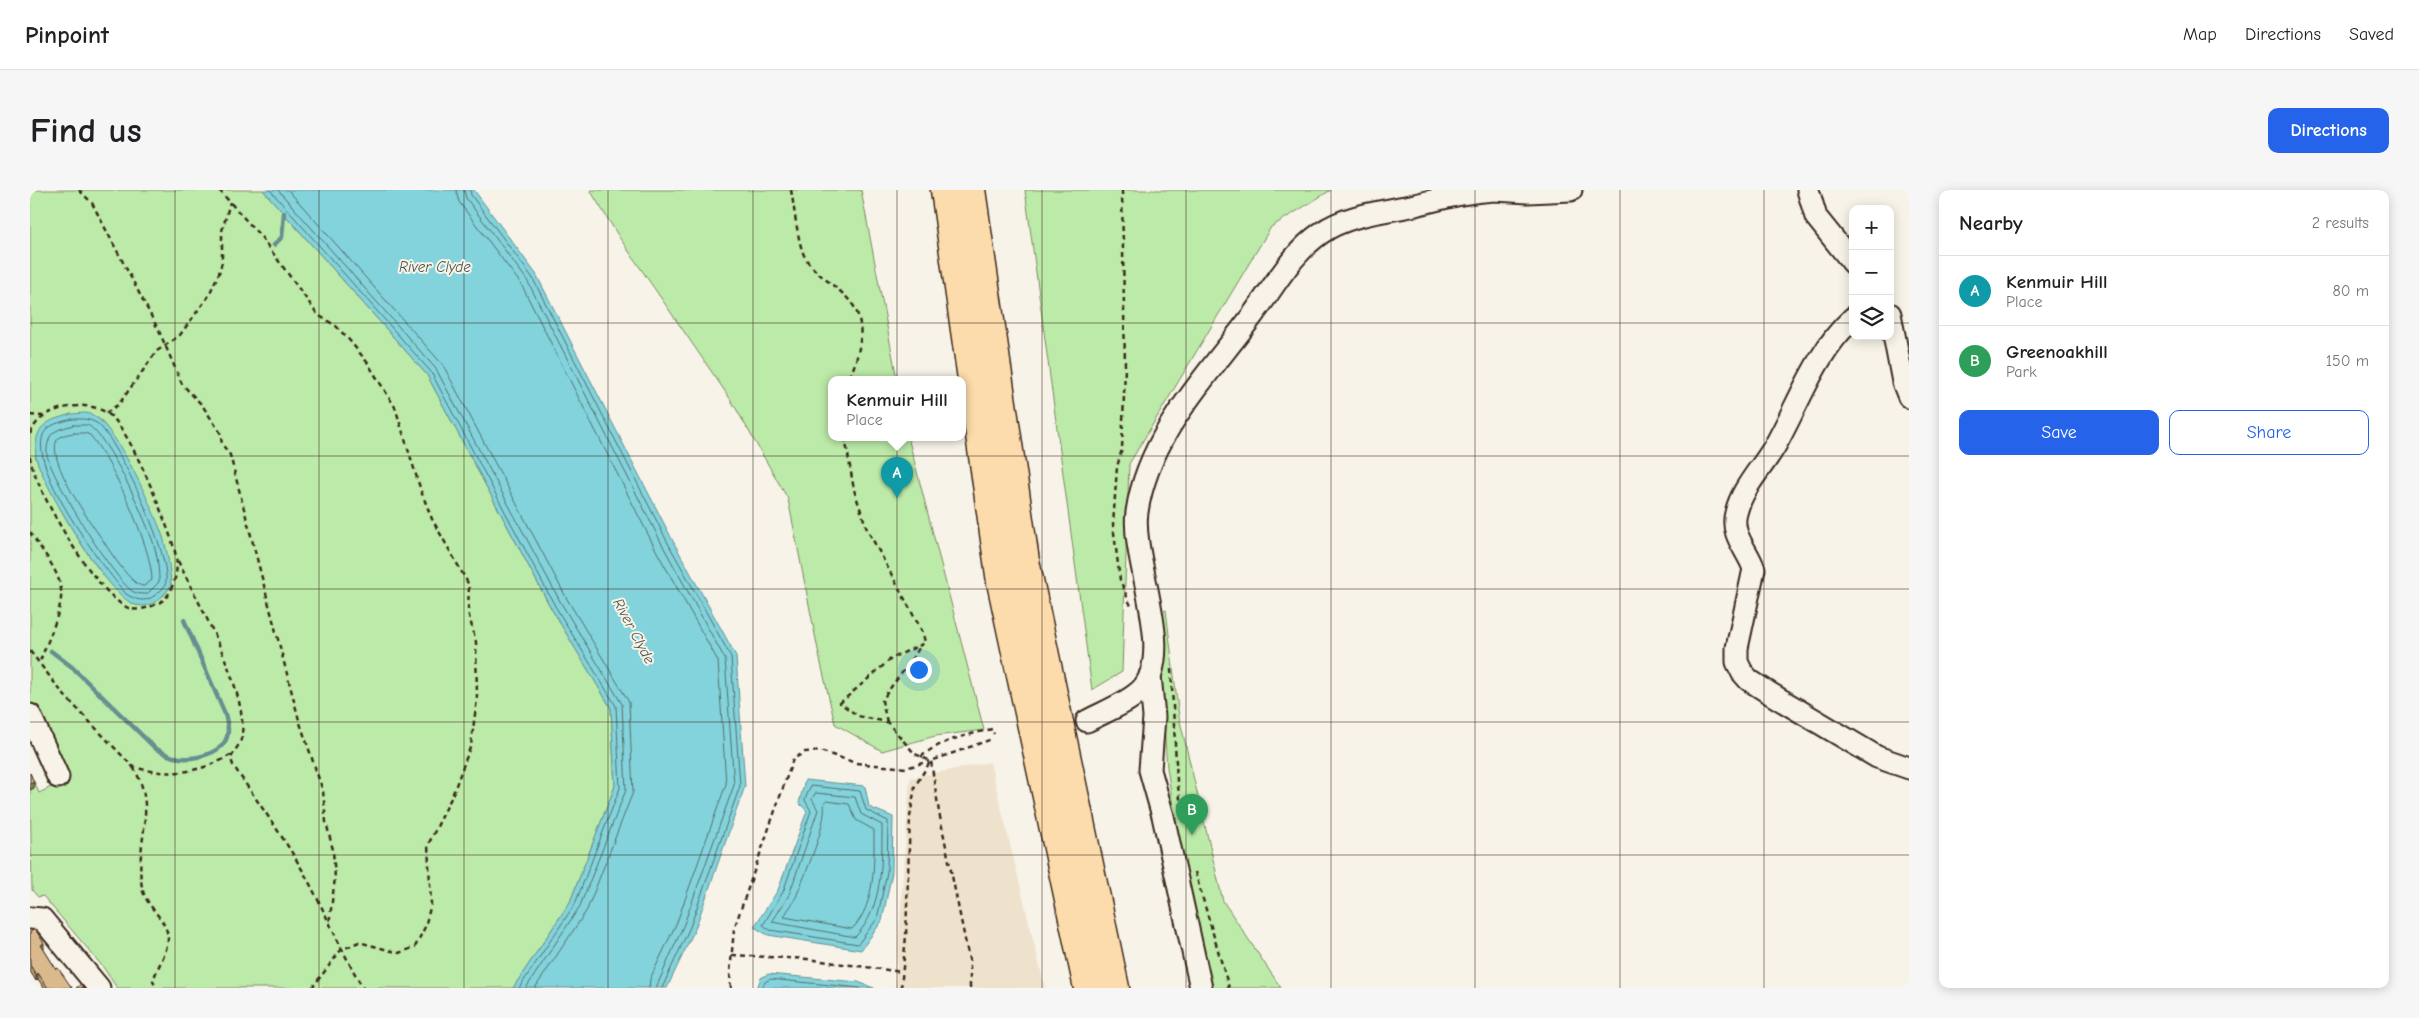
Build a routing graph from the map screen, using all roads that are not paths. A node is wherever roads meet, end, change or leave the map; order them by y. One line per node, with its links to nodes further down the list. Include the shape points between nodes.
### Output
1 (945, 190): 17 (highway, via 1001,582)
2 (970, 190): 18 (highway, via 1025,561)
3 (1494, 190): 4 (street); 10 (street, via 1463,192 1374,213 1342,221 1321,233 1290,261 1251,318 1196,385 1161,442 1143,485 1137,513 1138,547 1155,646)
4 (1571, 190)
5 (1808, 190): 6 (street, via 1816,217)
6 (1849, 258)
7 (1849, 323): 13 (street, via 1824,352 1776,445 1741,499 1735,514 1741,545 1751,558 1754,569 1737,662 1749,680 1771,694 1877,757)
8 (1894, 335): 9 (street)
9 (1909, 397)
10 (1150, 675): 12 (street, via 1141,690); 19 (street, via 1154,716 1150,770)
11 (30, 715): 14 (street)
12 (1087, 721)
13 (1909, 768)
14 (58, 777)
15 (30, 918): 16 (street, via 42,919)
16 (99, 988)
17 (1088, 988)
18 (1115, 988)
19 (1201, 988)

